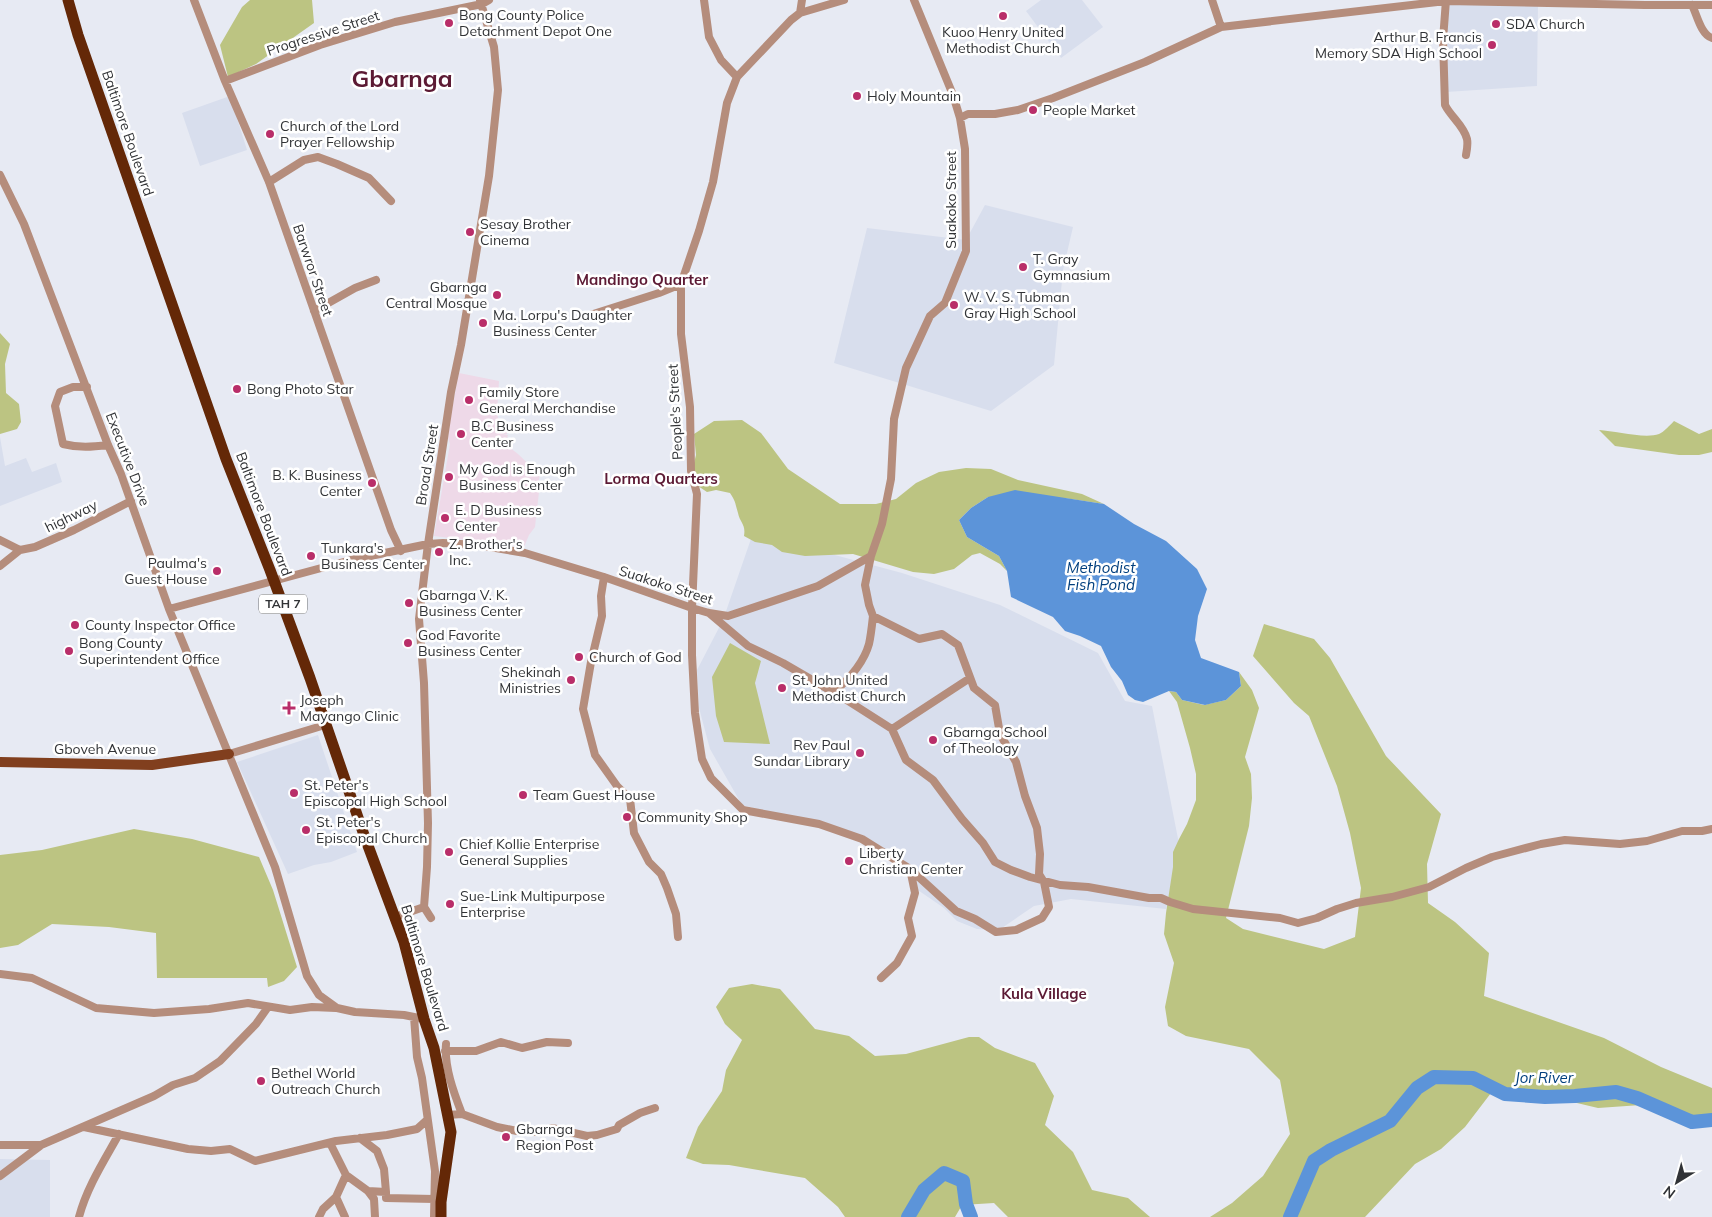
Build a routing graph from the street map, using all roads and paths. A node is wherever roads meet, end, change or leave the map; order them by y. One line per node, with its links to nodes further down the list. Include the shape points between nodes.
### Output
1 (68, 0): 37 (highway, Baltimore Boulevard / TAH 7, via 226,459)
2 (194, 0): 17 (street, Barwror Street)
3 (704, 0): 16 (street, via 709,37 721,60)
4 (802, 0): 13 (street)
5 (844, 0): 13 (street, People's Street)
6 (914, 0): 18 (street, Suakoko Street)
7 (1212, 0): 14 (street)
8 (1446, 0): 10 (street); 14 (street); 19 (street, via 1442,40 1445,105 1468,140)
9 (483, 1): 17 (street, Progressive Street, via 320,45); 31 (street, Broad Street, via 497,68 498,90)
10 (1645, 3): 11 (street)
11 (1692, 5): 12 (street); 15 (street, via 1702,31)
12 (1712, 5)
13 (800, 13): 16 (street, People's Street)
14 (1221, 27): 18 (street, via 1145,62 1053,98 1018,110 968,114)
15 (1712, 38)
16 (737, 77): 24 (street, People's Street, via 727,103 713,182)
17 (225, 81): 21 (street, Barwror Street)
18 (960, 118): 34 (street, Suakoko Street, via 965,149 966,251 945,303 930,316 906,368 894,419 891,478 882,524)
19 (1466, 155)
20 (0, 175): 27 (street, Executive Drive, via 24,224)
21 (269, 182): 22 (street, via 304,160 318,157 368,178); 25 (street, Barwror Street)
22 (391, 201)
23 (376, 280): 25 (street)
24 (681, 284): 26 (street); 38 (street, People's Street, via 681,334 690,407 691,471 697,494)
25 (314, 311): 33 (street, Barwror Street, via 390,530)
26 (587, 316)
27 (87, 387): 28 (street, Executive Drive); 28 (street, via 73,387 60,392 55,406 63,444 88,448)
28 (108, 445): 29 (street, Executive Drive)
29 (131, 501): 32 (street, highway, via 74,530); 39 (street, Executive Drive)
30 (0, 540): 32 (street)
31 (428, 544): 33 (street, Suakoko Street); 36 (street, Suakoko Street, via 478,545 525,553); 51 (street, Broad Street, via 419,619 428,823)
32 (20, 550): 35 (street, highway)
33 (401, 550): 37 (street, Suakoko Street, via 351,560)
34 (871, 556): 40 (street, Suakoko Street, via 818,586 770,603 728,616); 41 (street, via 865,585)
35 (0, 566)
36 (604, 578): 38 (street, Suakoko Street); 54 (street, via 602,616 583,709 595,755 630,799 634,833 667,888 676,914)
37 (274, 582): 39 (street, Suakoko Street); 44 (highway, Baltimore Boulevard / TAH 7)
38 (692, 608): 40 (street, Suakoko Street); 49 (street, People's Street, via 695,713 702,759 712,778 742,810 819,824 862,839)
39 (169, 609): 46 (street, Executive Drive)
40 (709, 613): 43 (street, via 748,646)
41 (874, 616): 42 (street, People's Street, via 919,639 942,634 958,645); 43 (street, via 864,657)
42 (970, 678): 45 (street); 50 (street, People's Street, via 974,688 994,705 1000,734 1016,762 1037,828 1039,874)
43 (834, 692): 45 (street)
44 (325, 724): 46 (street, Gboveh Avenue); 52 (highway, Baltimore Boulevard / TAH 7)
45 (892, 729): 50 (street, via 906,760 932,780 983,842 995,862)
46 (229, 754): 47 (main road, Gboveh Avenue, via 152,765); 58 (street, Executive Drive, via 275,867 307,976 319,995)
47 (0, 762)
48 (1712, 829): 50 (street, via 1682,831 1620,844 1565,840 1541,844 1492,857 1429,888 1356,903 1298,923 1280,918 1194,909 1161,898)
49 (910, 869): 50 (street, People's Street, via 956,912 996,932 1016,930 1042,918 1049,907); 56 (street, via 915,892 908,918 912,936 897,963)
50 (1044, 882)
51 (424, 907): 52 (street); 53 (street)
52 (395, 917): 59 (highway, Baltimore Boulevard / TAH 7, via 404,942)
53 (431, 918)
54 (678, 937)
55 (0, 974): 57 (street, via 32,978 96,1008 154,1013 248,1003)
56 (880, 978)
57 (268, 1007): 58 (street, via 290,1010); 65 (street, via 220,1061 195,1078)
58 (337, 1008): 59 (street)
59 (419, 1018): 63 (highway, Baltimore Boulevard / TAH 7, via 434,1048); 64 (street, via 417,1057)
60 (568, 1043): 62 (street, via 547,1042 522,1048 501,1042 476,1051 446,1048 451,1085)
61 (655, 1108): 62 (street, via 640,1113 617,1129 587,1136 552,1128 537,1132 497,1128)
62 (462, 1114): 63 (street)
63 (448, 1115): 82 (highway, Baltimore Boulevard / TAH 7, via 451,1132)
64 (427, 1120): 67 (street, via 416,1129); 76 (street, via 435,1170)
65 (84, 1127): 66 (street); 70 (street)
66 (119, 1134): 68 (street, via 188,1149 230,1149 255,1161); 77 (street, via 96,1172)
67 (360, 1138): 68 (street); 74 (street, via 377,1151 384,1169)
68 (330, 1143): 71 (street)
69 (0, 1145): 70 (street)
70 (41, 1145): 72 (street)
71 (346, 1175): 73 (street); 75 (street)
72 (0, 1176)
73 (368, 1191): 74 (street); 80 (street, via 374,1199)
74 (386, 1192): 76 (street, via 386,1198)
75 (336, 1198): 78 (street); 79 (street)
76 (434, 1199): 81 (street)
77 (80, 1217)
78 (319, 1217)
79 (346, 1217)
80 (376, 1217)
81 (434, 1217)
82 (441, 1217)

